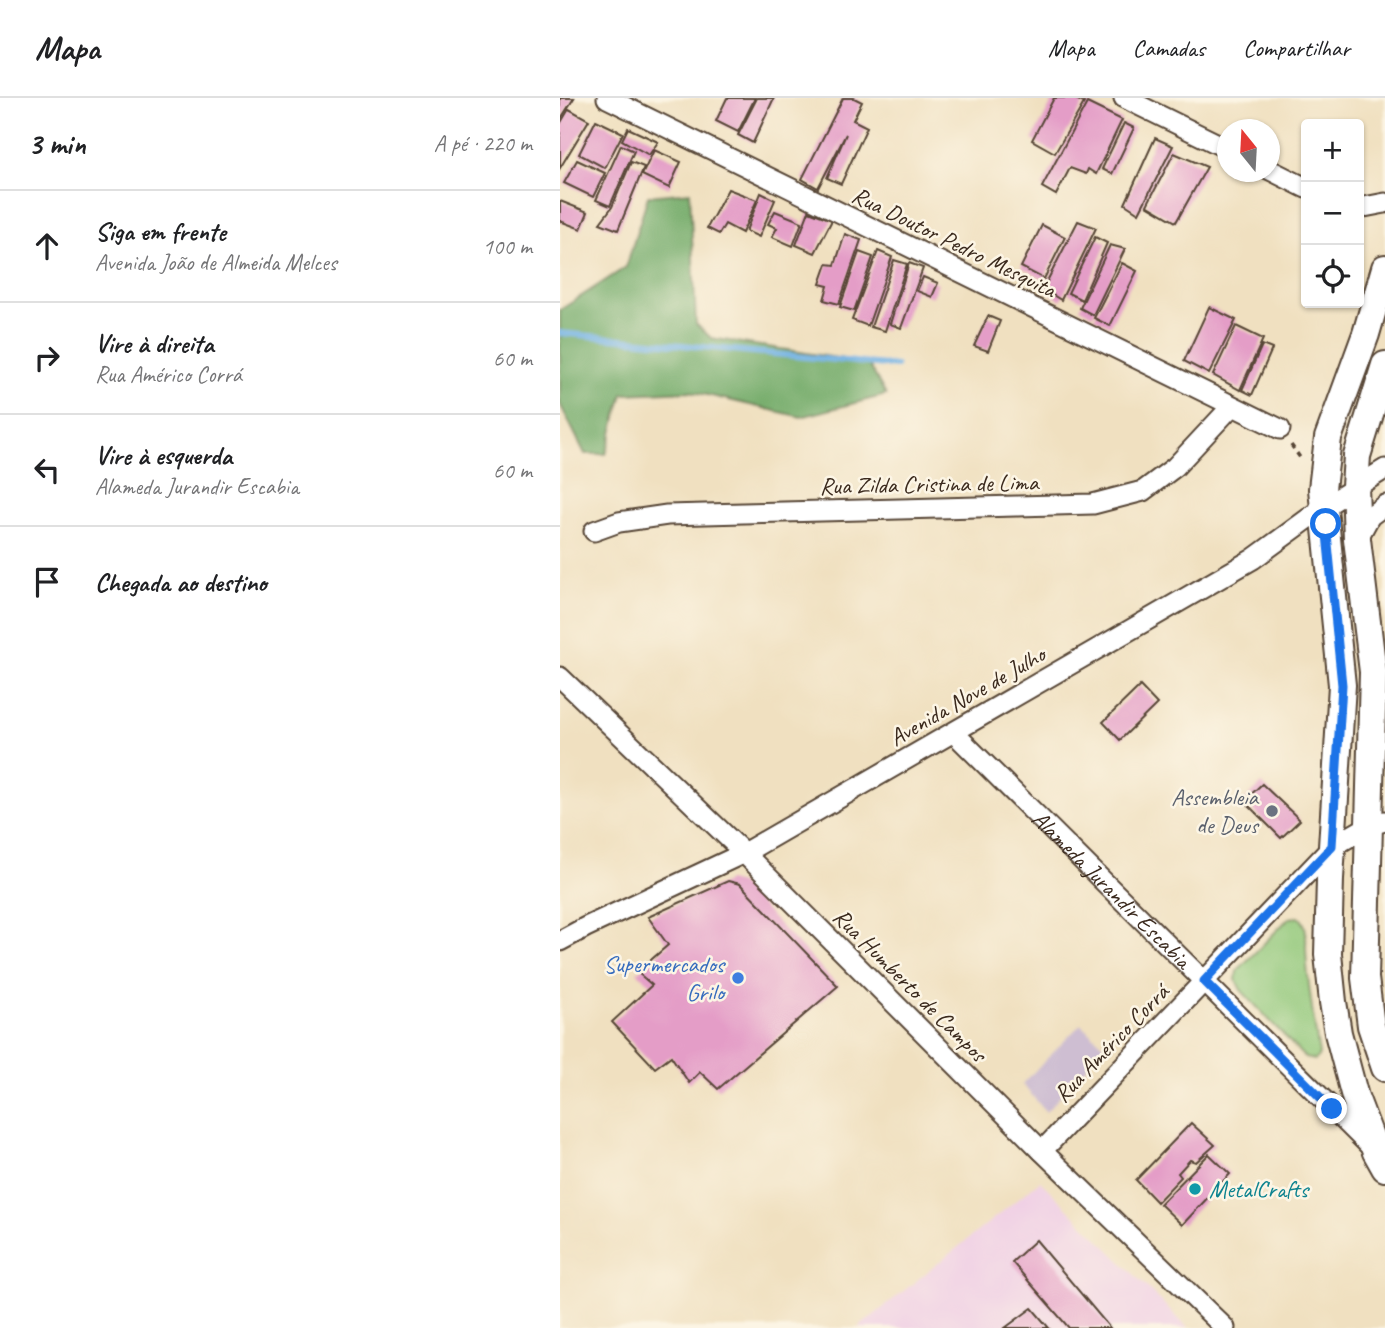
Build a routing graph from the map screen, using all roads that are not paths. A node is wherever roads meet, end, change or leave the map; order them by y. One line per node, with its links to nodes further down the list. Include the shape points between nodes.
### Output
1 (607, 98): 10 (street, Rua Doutor Pedro Mesquita)
2 (1124, 98): 3 (street)
3 (1217, 144)
4 (1280, 175): 5 (street)
5 (1301, 186)
6 (1385, 202): 7 (street)
7 (1364, 207)
8 (1385, 268): 15 (main road, via 1328,438)
9 (1385, 365): 13 (main road, via 1357,456)
10 (1233, 406): 11 (street, Rua Doutor Pedro Mesquita); 16 (street, Rua Zilda Cristina de Lima, via 1175,467 1143,491 1093,505 667,515)
11 (1280, 429)
12 (1385, 468): 13 (street, Avenida Nove de Julho)
13 (1356, 486): 15 (street, Avenida Nove de Julho); 17 (main road)
14 (1385, 505): 17 (street, via 1370,516)
15 (1324, 506): 20 (street, Avenida Nove de Julho, via 1253,559); 22 (main road, via 1342,685)
16 (594, 531)
17 (1357, 539): 19 (main road)
18 (560, 677): 23 (street, Rua Humberto de Campos)
19 (1379, 680): 21 (main road)
20 (954, 733): 23 (street, Avenida Nove de Julho); 27 (street, Alameda Jurandir Escabia)
21 (1377, 823): 22 (street, Rua Américo Corrá); 28 (main road, via 1365,978 1371,1026)
22 (1332, 846): 27 (street, Rua Américo Corrá); 30 (main road, via 1328,954 1333,1002 1356,1097)
23 (744, 853): 25 (street, Avenida Nove de Julho); 29 (street, Rua Humberto de Campos)
24 (560, 923): 25 (street)
25 (586, 927): 26 (street, Avenida Nove de Julho)
26 (560, 942)
27 (1204, 981): 29 (street, Rua Américo Corrá); 30 (street, Alameda Jurandir Escabia)
28 (1385, 1068)
29 (1042, 1151): 31 (street, Rua Humberto de Campos)
30 (1380, 1160)
31 (1225, 1328)

